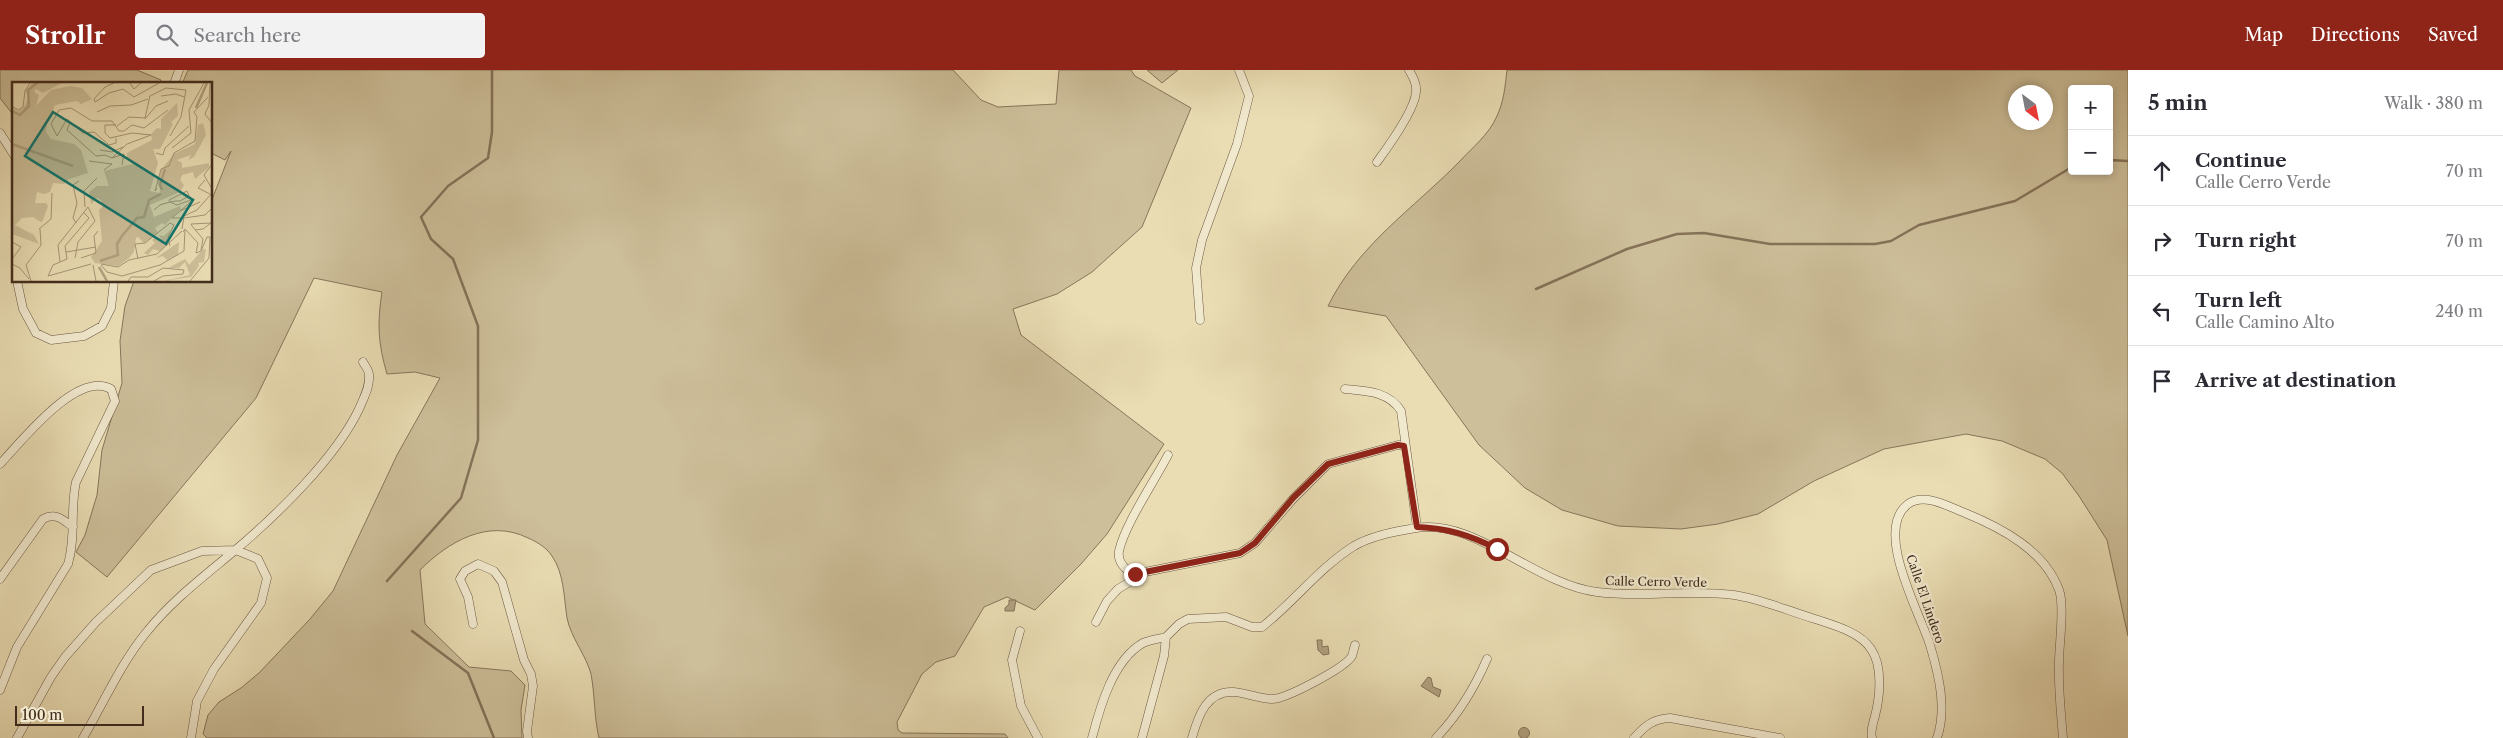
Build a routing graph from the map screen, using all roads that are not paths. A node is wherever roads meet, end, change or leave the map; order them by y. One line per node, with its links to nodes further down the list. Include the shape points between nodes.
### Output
1 (179, 70): 4 (street)
2 (1239, 70): 10 (street, via 1249,96 1237,144 1202,240 1196,268)
3 (1409, 70): 7 (street, via 1416,95 1394,139)
4 (175, 82)
5 (0, 134): 6 (street)
6 (12, 152)
7 (1377, 162)
8 (17, 282): 9 (street, via 23,309 36,333 51,340 84,336 102,326 111,308)
9 (114, 282)
10 (1200, 320)
11 (362, 362): 18 (street, via 369,373 369,387 354,420 301,488)
12 (1345, 389): 13 (street, via 1379,394 1397,405 1401,411)
13 (1404, 446): 17 (street); 19 (street, via 1328,464 1293,498 1255,543 1240,553)
14 (1168, 456): 19 (street, via 1118,553 1121,564)
15 (0, 464): 16 (street, via 58,404 85,387 103,384 111,388 115,401 76,482)
16 (73, 527): 20 (street, via 56,516 43,519); 27 (street, via 68,564 17,647)
17 (1417, 527): 24 (street, Calle Cerro Verde, via 1382,535 1355,546 1331,563 1262,627 1252,627 1226,617 1206,617 1188,619); 39 (street, Calle Cerro Verde, via 1470,535 1565,586 1596,592 1733,595 1758,600 1846,631 1871,648 1877,661 1879,689 1870,733)
18 (236, 550): 28 (street, via 202,550 152,570 96,622 66,657); 29 (street, via 173,604 144,634); 30 (street, via 258,559 267,578 261,603 214,669 197,701)
19 (1135, 574): 21 (street, via 1133,580 1107,601)
20 (0, 579)
21 (1096, 622)
22 (473, 624): 31 (street, via 468,597 460,579 465,571 478,564 494,571 502,582 531,674 533,686)
23 (1020, 631): 32 (street, via 1012,660 1021,706)
24 (1166, 637): 33 (street, via 1143,644 1125,660 1102,701); 34 (street)
25 (1355, 645): 35 (street, via 1352,657 1342,665 1296,692 1273,699 1234,692 1215,696 1198,717)
26 (1487, 659): 36 (street, via 1464,705)
27 (0, 690)
28 (17, 738)
29 (83, 738)
30 (191, 738)
31 (528, 738)
32 (1038, 738)
33 (1092, 738)
34 (1142, 738)
35 (1192, 738)
36 (1436, 738)
37 (1634, 738): 38 (street, via 1655,719 1670,718)
38 (1780, 738)
39 (1872, 738)
40 (1937, 738): 41 (street, Calle El Lindero, via 1942,723 1942,702 1930,646 1905,581 1895,543 1896,521 1901,511 1910,503 1924,498 2006,532 2034,554 2050,574 2060,592)
41 (2063, 738)

